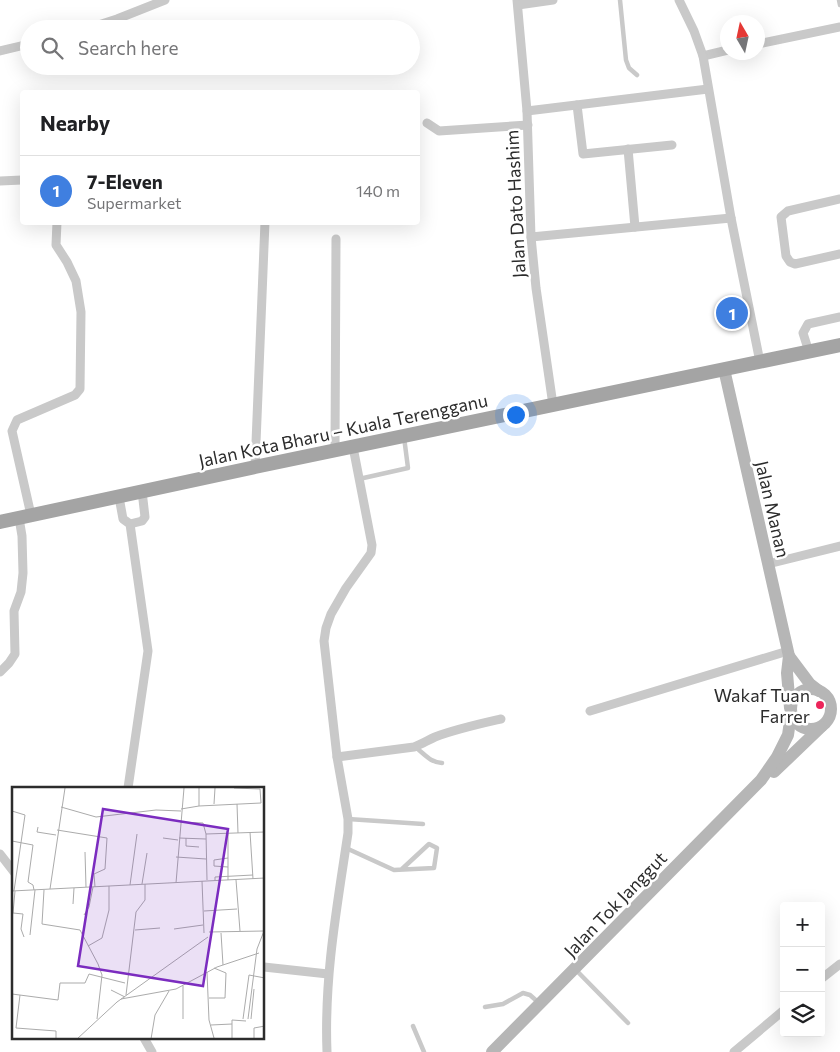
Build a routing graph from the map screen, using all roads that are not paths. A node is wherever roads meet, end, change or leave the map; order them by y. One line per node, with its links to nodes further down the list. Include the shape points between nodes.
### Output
1 (165, 0): 6 (street)
2 (553, 0): 7 (street)
3 (620, 0): 16 (lane, via 626,60)
4 (679, 0): 15 (street)
5 (839, 0): 8 (lane)
6 (155, 2): 9 (street)
7 (517, 3): 19 (street, Jalan Dato Hashim)
8 (840, 5)
9 (114, 20)
10 (840, 26): 11 (street)
11 (765, 42)
12 (20, 46): 13 (street)
13 (0, 51)
14 (720, 52): 15 (street)
15 (703, 56): 17 (street)
16 (637, 76)
17 (708, 88): 18 (street); 27 (street)
18 (577, 104): 19 (street); 23 (street, via 583,154)
19 (527, 111): 21 (street, Jalan Dato Hashim)
20 (427, 123): 21 (street, via 439,131)
21 (528, 126): 31 (street, Jalan Dato Hashim)
22 (672, 145): 23 (street)
23 (628, 149): 30 (street)
24 (20, 180): 25 (street)
25 (0, 181)
26 (840, 199): 33 (street, via 788,212 781,217 786,256 790,262 795,264)
27 (732, 218): 30 (street); 37 (street)
28 (57, 225): 47 (street, via 56,245 76,281 81,312 80,389 75,396 17,420 12,432)
29 (265, 225): 43 (street)
30 (635, 227): 31 (street)
31 (531, 237): 39 (street, Jalan Dato Hashim)
32 (336, 239): 42 (street)
33 (840, 254)
34 (840, 317): 36 (street, via 808,324 803,333)
35 (840, 345): 36 (main road, Jalan Kota Bharu – Kuala Terengganu)
36 (808, 352): 37 (main road, Jalan Kota Bharu – Kuala Terengganu)
37 (760, 362): 38 (main road, Jalan Kota Bharu – Kuala Terengganu)
38 (724, 369): 39 (main road, Jalan Kota Bharu – Kuala Terengganu); 51 (main road, Jalan Manan)
39 (553, 405): 40 (main road, Jalan Kota Bharu – Kuala Terengganu)
40 (404, 436): 41 (main road, Jalan Kota Bharu – Kuala Terengganu); 44 (lane, via 408,468)
41 (353, 447): 42 (main road, Jalan Kota Bharu – Kuala Terengganu); 44 (street)
42 (336, 450): 43 (main road, Jalan Kota Bharu – Kuala Terengganu)
43 (254, 467): 45 (main road, Jalan Kota Bharu – Kuala Terengganu)
44 (359, 479): 61 (street, via 371,553 331,614 324,642)
45 (142, 491): 46 (main road, Jalan Kota Bharu – Kuala Terengganu); 49 (street, via 145,517)
46 (118, 496): 47 (main road, Jalan Kota Bharu – Kuala Terengganu); 49 (street, via 123,519)
47 (25, 516): 48 (main road, Jalan Kota Bharu – Kuala Terengganu); 53 (street, via 22,592 14,611 15,654)
48 (0, 522)
49 (130, 524): 64 (street, via 148,651)
50 (840, 546): 51 (street)
51 (768, 564): 52 (main road, Jalan Manan)
52 (789, 654): 54 (main road, Jalan Manan, via 810,684); 56 (street); 57 (main road, Jalan Manan)
53 (0, 672)
54 (822, 693): 55 (main road); 57 (main road, via 806,689 800,692 791,702); 59 (main road, via 831,706)
55 (840, 695)
56 (590, 711)
57 (790, 711): 59 (main road, via 798,726 804,729 817,729); 63 (main road, Jalan Tok Janggut, via 788,735)
58 (501, 719): 60 (street, via 433,738)
59 (831, 720): 63 (main road, Jalan Tok Janggut)
60 (414, 747): 61 (street); 62 (lane, via 428,759)
61 (337, 757): 65 (street)
62 (442, 763)
63 (761, 780): 73 (main road, Jalan Tok Janggut)
64 (128, 787)
65 (348, 819): 66 (lane); 67 (street)
66 (423, 824)
67 (346, 848): 70 (lane, via 394,870); 74 (street)
68 (0, 854): 69 (street)
69 (12, 869)
70 (402, 869): 70 (lane, via 434,868 437,848 429,844)
71 (840, 964): 75 (street)
72 (265, 967): 74 (street)
73 (576, 969): 76 (main road, Jalan Tok Janggut); 79 (lane)
74 (328, 974): 83 (street)
75 (825, 975)
76 (540, 1004): 77 (lane, via 530,994 523,993 503,1004); 85 (main road, Jalan Tok Janggut)
77 (486, 1007)
78 (780, 1013): 86 (street)
79 (628, 1024)
80 (413, 1026): 84 (lane)
81 (145, 1040): 82 (street)
82 (152, 1052)
83 (327, 1052)
84 (424, 1052)
85 (492, 1052)
86 (734, 1052)

